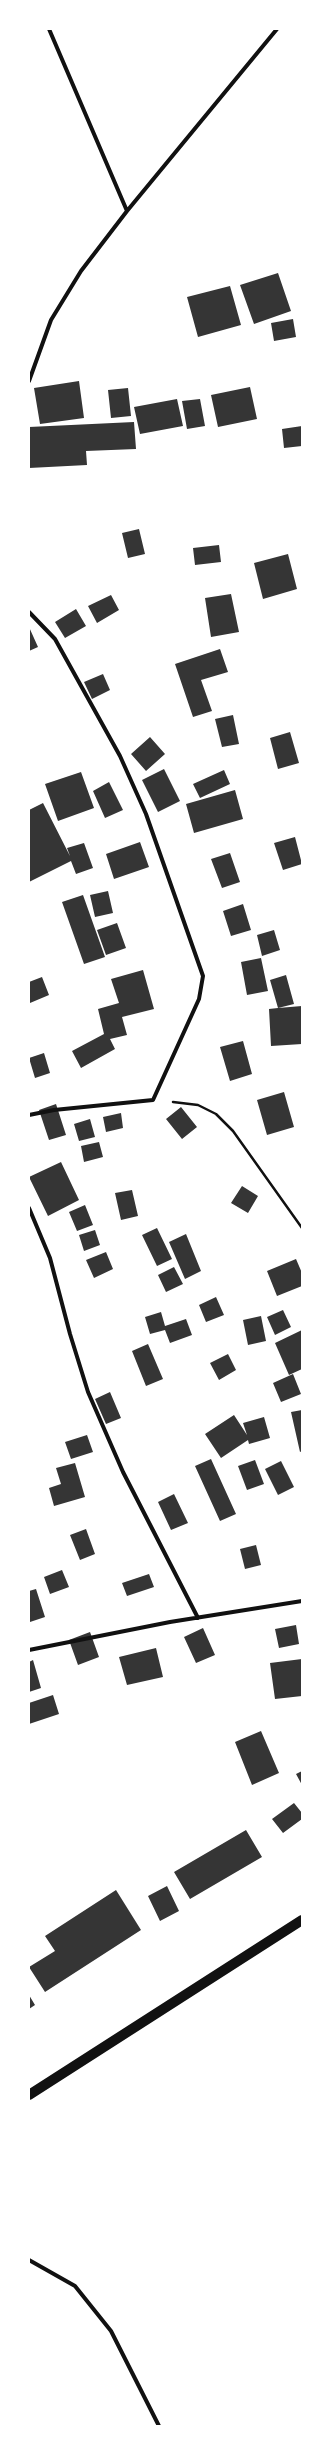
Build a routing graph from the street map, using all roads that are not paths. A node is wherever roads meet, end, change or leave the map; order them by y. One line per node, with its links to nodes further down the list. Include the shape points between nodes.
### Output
1 (49, 29): 3 (street)
2 (277, 29): 3 (street)
3 (127, 211): 4 (street, via 81,271 51,320)
4 (29, 381)
5 (29, 612): 6 (street, via 55,639 120,756 146,814 203,976 199,999 153,1100)
6 (29, 1115)
7 (29, 1208): 9 (street, via 50,1258 88,1392 123,1472)
8 (302, 1601): 9 (street)
9 (198, 1618): 10 (street)
10 (29, 1650)
11 (302, 1920): 12 (main road)
12 (29, 2095)
13 (29, 2260): 14 (street, via 75,2286 111,2331)
14 (159, 2426)

